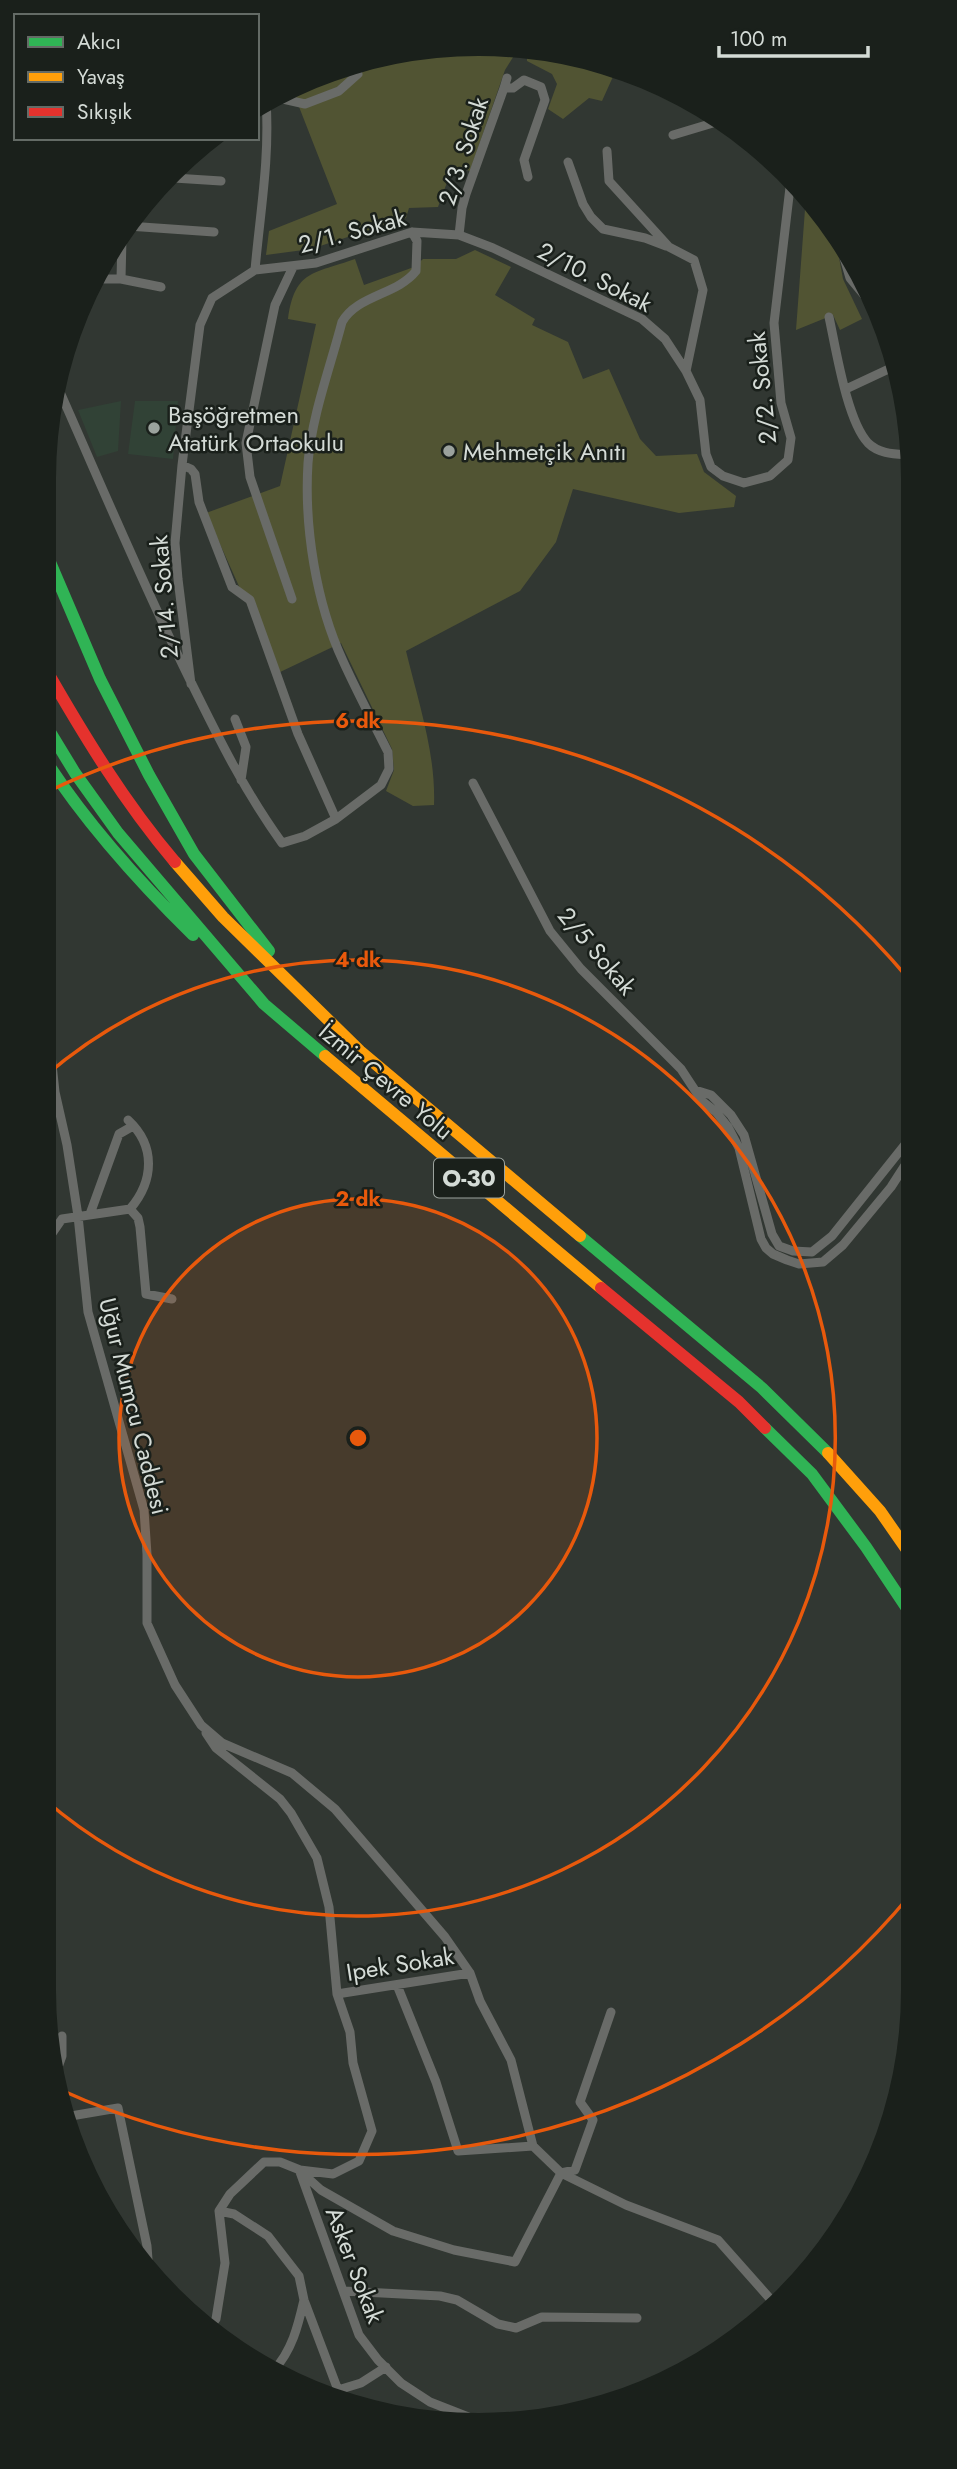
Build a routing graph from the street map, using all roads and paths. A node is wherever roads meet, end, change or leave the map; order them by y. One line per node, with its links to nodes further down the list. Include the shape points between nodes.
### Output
1 (358, 73): 4 (street, via 339,91 305,104)
2 (507, 78): 3 (street)
3 (503, 88): 10 (street, 2/3. Sokak, via 513,88 524,80 541,87 545,100 524,160); 17 (street, 2/3. Sokak, via 464,201)
4 (291, 101)
5 (267, 113): 21 (street, via 266,172)
6 (709, 124): 7 (street)
7 (673, 135)
8 (607, 151): 18 (street, via 610,181)
9 (568, 162): 18 (street, via 583,204 603,229)
10 (528, 177)
11 (182, 178): 12 (street)
12 (221, 181)
13 (789, 192): 32 (street, 2/2. Sokak, via 774,323 781,403 790,438 788,460 770,477)
14 (139, 227): 15 (street)
15 (214, 232)
16 (411, 232): 17 (street, 2/1. Sokak); 20 (street, 2/1. Sokak); 42 (street, via 417,241 416,271 401,285 352,310 342,322 309,461 315,572 342,659 388,752 389,769 381,785)
17 (459, 235): 27 (street, 2/10. Sokak, via 642,319 664,340)
18 (669, 247): 27 (street, via 694,260 704,290)
19 (122, 253): 23 (street)
20 (293, 267): 21 (street, 2/1. Sokak); 34 (street, via 275,305 246,443 250,477)
21 (255, 270): 31 (street, 2/14. Sokak, via 212,298 200,325)
22 (107, 279): 23 (street)
23 (121, 279): 24 (street)
24 (160, 287)
25 (829, 317): 28 (street)
26 (887, 370): 28 (street)
27 (686, 372): 32 (street, 2/10. Sokak, via 701,400 711,467 723,477)
28 (846, 389): 30 (street, via 855,425 869,444 884,453)
29 (63, 400): 35 (street)
30 (900, 455)
31 (182, 465): 35 (street, 2/14. Sokak, via 176,557); 42 (street, 2/14. Sokak, via 194,474 199,502 232,587 250,600 298,734)
32 (744, 483)
33 (56, 576): 43 (main road, via 100,678 187,842)
34 (292, 599)
35 (191, 684): 40 (street)
36 (56, 687): 43 (main road, İzmir Çevre Yolu / O-30, via 125,797 166,851 223,917)
37 (235, 719): 40 (street, via 246,747)
38 (56, 742): 44 (main road, İzmir Çevre Yolu / O-30, via 118,833)
39 (56, 777): 44 (main road, via 150,894)
40 (241, 780): 42 (street, via 282,843)
41 (473, 783): 45 (street, 2/5 Sokak, via 550,932 681,1069)
42 (336, 819)
43 (295, 987): 54 (main road, İzmir Çevre Yolu / O-30, via 360,1051 762,1388 833,1458)
44 (264, 1004): 55 (main road, İzmir Çevre Yolu / O-30, via 739,1402 812,1474)
45 (695, 1090): 47 (street, 2/5 Sokak, via 711,1095 744,1135 772,1234 779,1246 793,1251 812,1252 832,1236); 48 (street, 2/5 Sokak, via 728,1127 739,1148 766,1248 799,1264 822,1262 835,1253)
46 (56, 1096): 51 (street, Uğur Mumcu Caddesi)
47 (901, 1150)
48 (901, 1172)
49 (130, 1209): 50 (street); 50 (street, via 145,1186 148,1170 147,1147 130,1123 119,1133); 53 (street, via 141,1227 146,1294)
50 (90, 1214): 51 (street)
51 (78, 1216): 52 (street, via 62,1219); 56 (street, Uğur Mumcu Caddesi, via 88,1311 144,1510 147,1623)
52 (56, 1228)
53 (172, 1299)
54 (901, 1541)
55 (901, 1600)
56 (201, 1725): 57 (street, Uğur Mumcu Caddesi, via 222,1743 292,1773 335,1809 445,1937); 59 (street, via 216,1748 285,1806 317,1858 329,1907)
57 (470, 1973): 58 (street, Ipek Sokak); 64 (street, Uğur Mumcu Caddesi, via 511,2060)
58 (397, 1985): 59 (street, Ipek Sokak); 64 (street, via 458,2151)
59 (337, 1994): 65 (street, via 372,2130 359,2161 332,2174)
60 (611, 2012): 66 (street, via 580,2102 593,2120 575,2171)
61 (62, 2036): 62 (street)
62 (62, 2057)
63 (75, 2115): 68 (street, via 118,2108)
64 (533, 2146): 66 (street)
65 (300, 2170): 66 (street, via 321,2190 393,2231 515,2262); 67 (street, via 264,2162); 69 (street, Asker Sokak)
66 (561, 2173): 70 (street, via 626,2205 718,2240)
67 (219, 2211): 71 (street, via 234,2214 268,2236 299,2276); 73 (street, via 225,2263)
68 (148, 2253)
69 (344, 2291): 72 (street, via 440,2296 516,2328 542,2317); 75 (street, Asker Sokak, via 359,2335)
70 (769, 2297)
71 (304, 2300): 74 (street, via 295,2335); 76 (street)
72 (637, 2318)
73 (215, 2321)
74 (281, 2363)
75 (386, 2367): 77 (street); 78 (street, Asker Sokak, via 429,2402)
76 (336, 2388)
77 (340, 2390)
78 (456, 2412)

